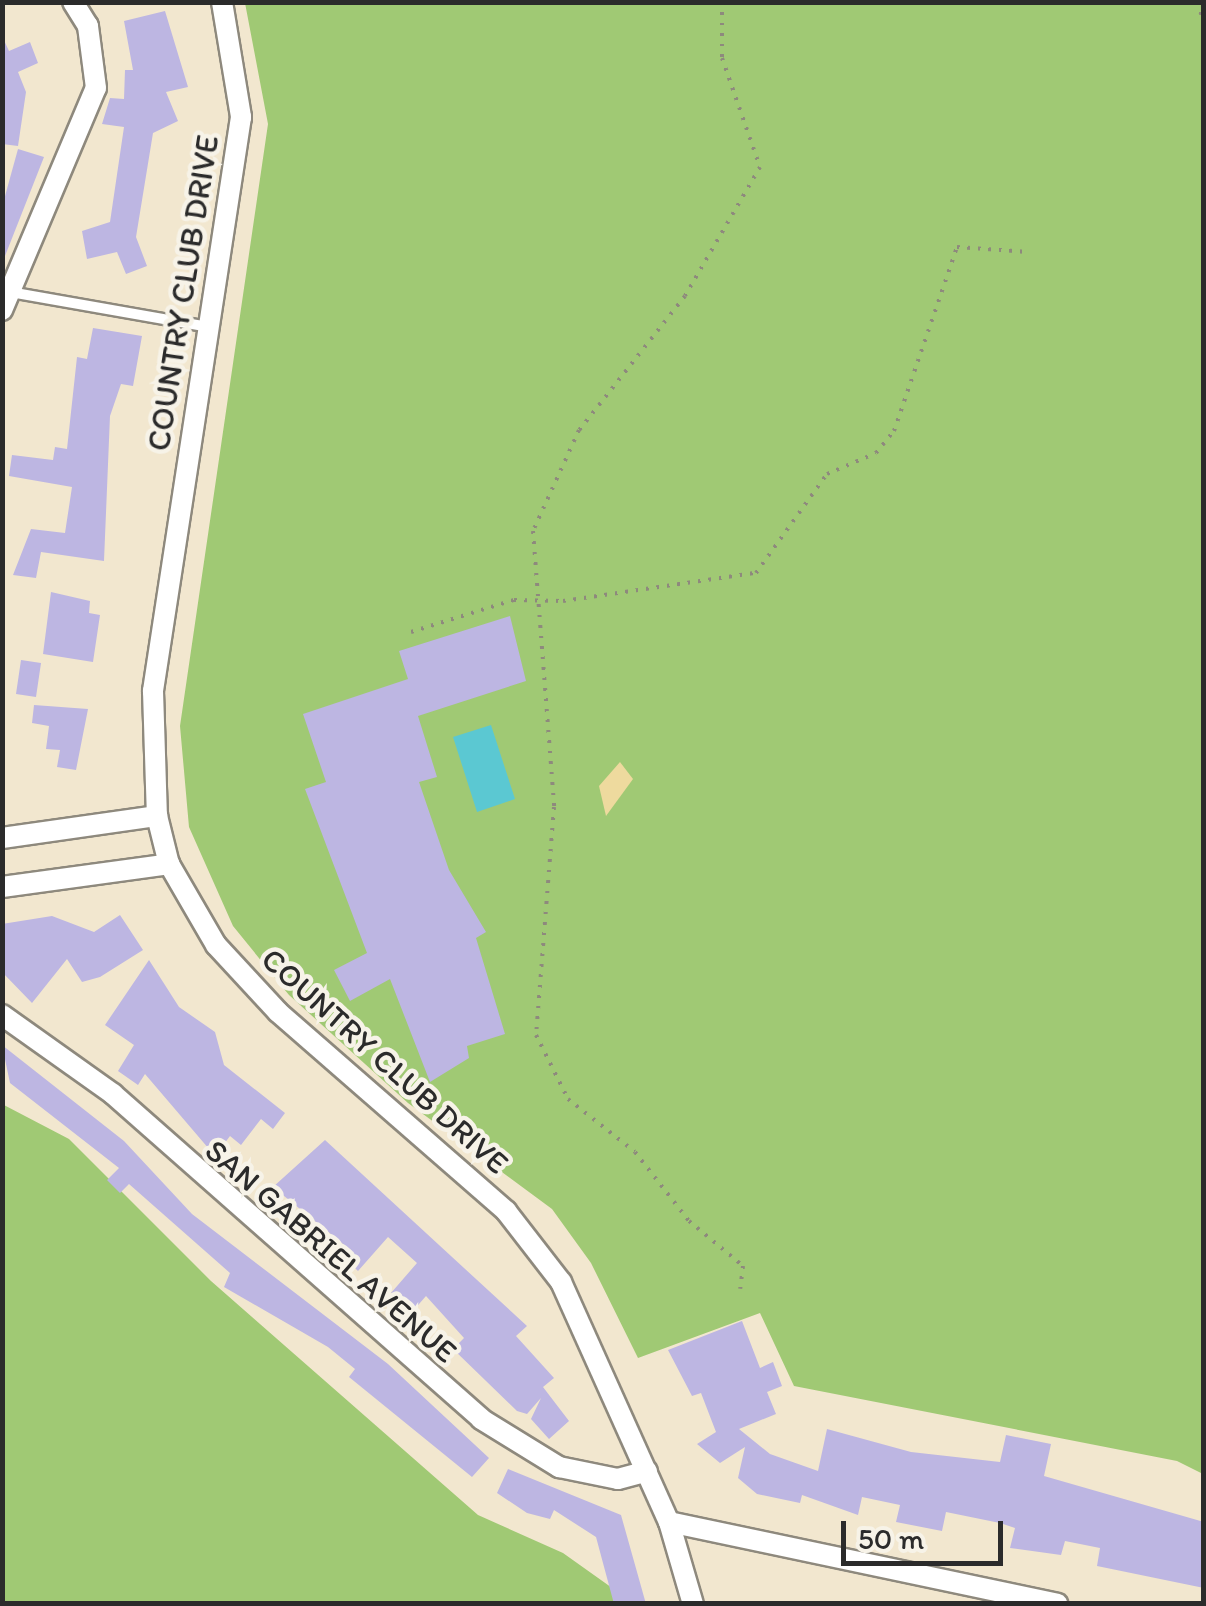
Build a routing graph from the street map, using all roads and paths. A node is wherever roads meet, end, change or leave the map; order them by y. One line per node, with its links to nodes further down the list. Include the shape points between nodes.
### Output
1 (73, 2): 7 (street, via 88,26 96,88)
2 (222, 2): 8 (street, COUNTRY CLUB DRIVE, via 241,117)
3 (722, 2): 9 (path, via 722,58 760,167 685,296 559,464 533,531)
4 (1197, 2): 5 (path)
5 (1204, 22)
6 (1028, 252): 9 (path, via 958,247 894,432 876,453 827,474 756,573)
7 (6, 301): 8 (lane)
8 (209, 327): 11 (street, COUNTRY CLUB DRIVE, via 153,691)
9 (535, 602): 10 (path, via 514,600); 16 (path, via 554,807 540,1052 568,1099 634,1152 689,1222 743,1266)
10 (411, 632)
11 (156, 816): 12 (street); 13 (street, COUNTRY CLUB DRIVE)
12 (2, 838)
13 (169, 864): 14 (street); 17 (street, COUNTRY CLUB DRIVE, via 216,945 278,1012 506,1210 562,1282)
14 (2, 887)
15 (2, 1014): 17 (street, SAN GABRIEL AVENUE, via 112,1094 481,1419 559,1467 618,1480)
16 (740, 1289)
17 (646, 1471): 18 (street, COUNTRY CLUB DRIVE)
18 (670, 1522): 19 (street, COUNTRY CLUB DRIVE); 20 (street)
19 (693, 1604)
20 (1057, 1604)

